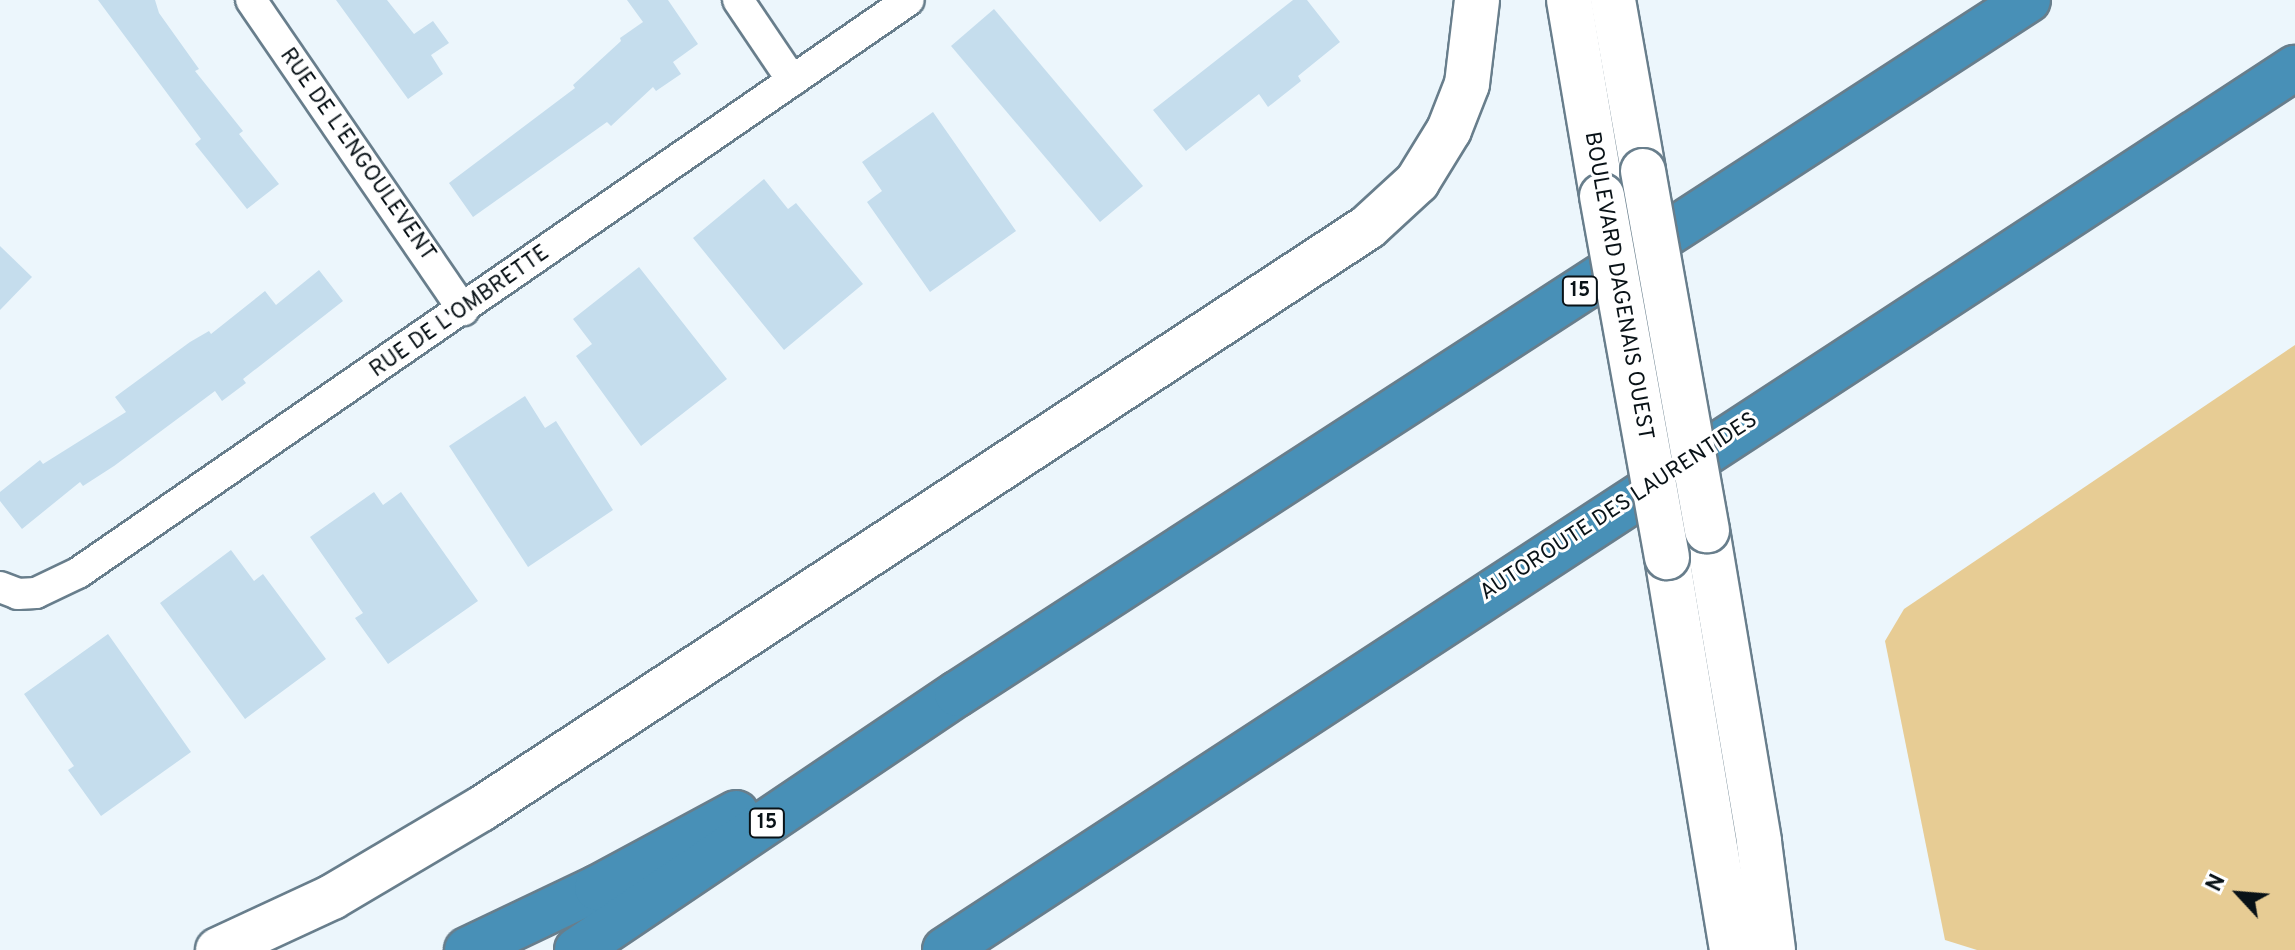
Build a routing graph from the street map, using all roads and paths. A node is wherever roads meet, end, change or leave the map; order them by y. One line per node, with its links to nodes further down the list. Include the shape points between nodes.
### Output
1 (251, 0): 10 (street, RUE DE L'ENGOULEVENT)
2 (738, 0): 9 (street)
3 (909, 0): 9 (street, RUE DE L'OMBRETTE)
4 (1477, 0): 14 (main road, via 1470,72 1449,130 1417,182 1368,227 481,809 355,885)
5 (1569, 0): 17 (main road, BOULEVARD DAGENAIS OUEST, bridge)
6 (1613, 0): 18 (main road, BOULEVARD DAGENAIS OUEST, bridge, via 1707,530)
7 (2028, 0): 12 (highway, 15)
8 (2295, 68): 13 (highway, AUTOROUTE DES LAURENTIDES)
9 (792, 80): 10 (street, RUE DE L'OMBRETTE)
10 (463, 310): 11 (street, RUE DE L'OMBRETTE, via 78,573 36,593)
11 (0, 587)
12 (957, 694): 15 (highway, via 610,881); 16 (highway, 15)
13 (948, 949)
14 (218, 950)
15 (467, 950)
16 (577, 950)
17 (1732, 950)
18 (1773, 950)

